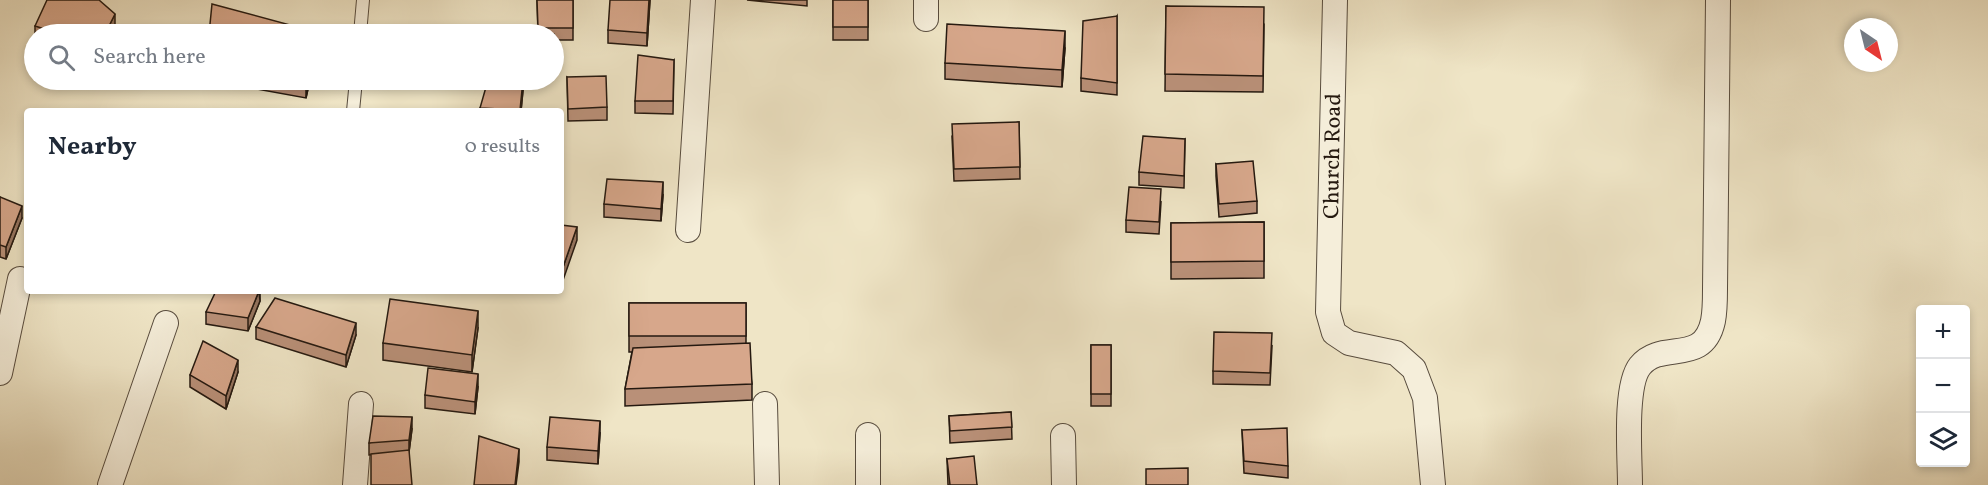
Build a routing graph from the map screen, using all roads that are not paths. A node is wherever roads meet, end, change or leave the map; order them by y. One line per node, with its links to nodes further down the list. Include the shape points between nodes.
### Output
1 (363, 0): 5 (lane)
2 (703, 0): 8 (street)
3 (1335, 0): 21 (street, Church Road, via 1328,312 1334,333 1349,343 1396,353 1414,369 1425,398)
4 (1718, 0): 22 (street, via 1713,322 1706,338 1691,350 1656,354 1640,367 1631,391)
5 (361, 24)
6 (355, 90): 7 (lane)
7 (353, 108)
8 (688, 230)
9 (20, 279): 11 (street)
10 (166, 323): 16 (street)
11 (0, 373)
12 (361, 404): 17 (street)
13 (765, 405): 18 (street)
14 (868, 435): 19 (street)
15 (1063, 436): 20 (street)
16 (110, 485)
17 (355, 485)
18 (767, 485)
19 (868, 485)
20 (1064, 485)
21 (1433, 485)
22 (1630, 485)

